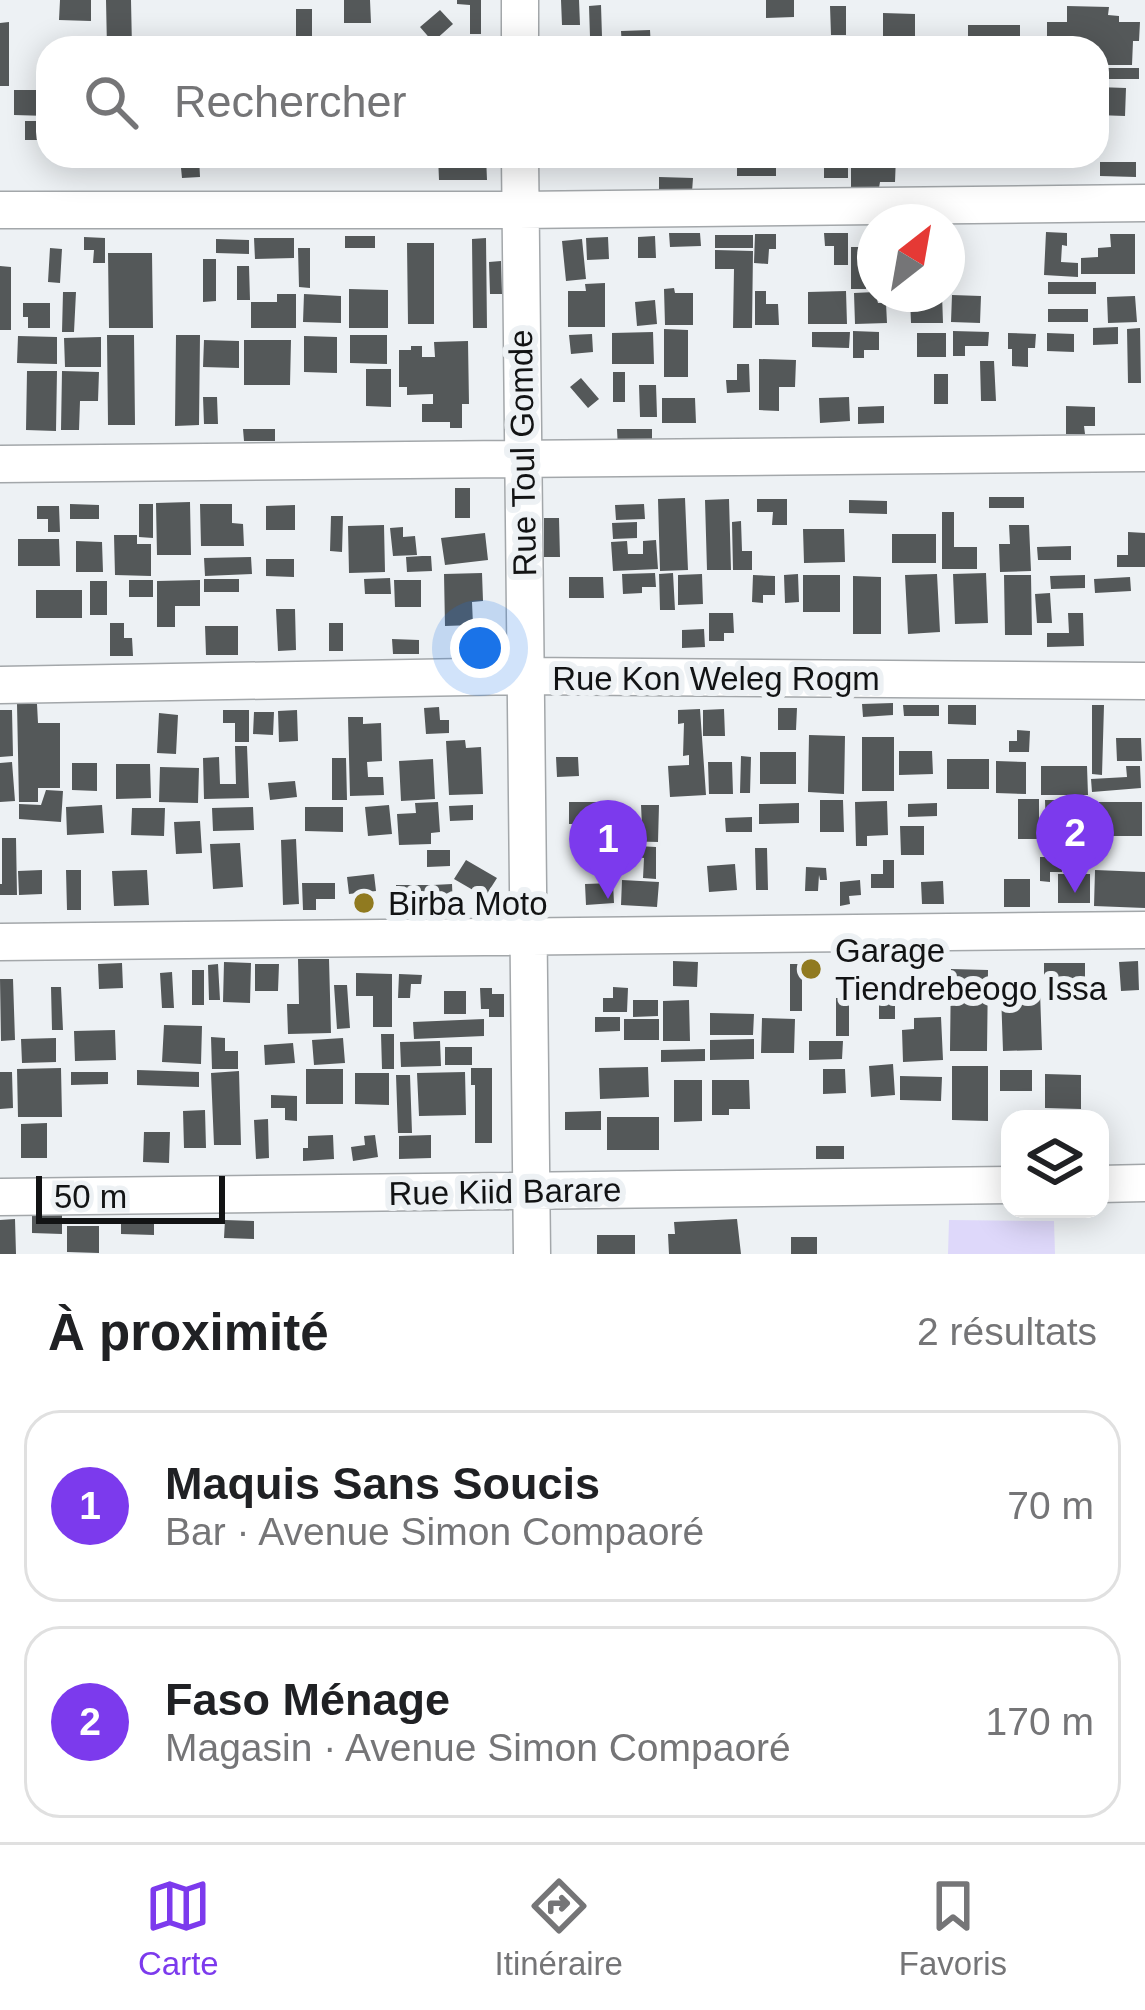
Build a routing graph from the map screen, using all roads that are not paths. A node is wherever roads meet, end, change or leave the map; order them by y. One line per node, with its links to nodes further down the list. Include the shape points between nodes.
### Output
1 (520, 0): 2 (street)
2 (520, 36)
3 (520, 168): 6 (street, Rue Toul Gomde)
4 (1145, 203): 6 (street)
5 (0, 210): 6 (street)
6 (520, 210): 8 (street, Rue Toul Gomde)
7 (1145, 453): 8 (street)
8 (521, 458): 9 (street); 10 (street, Rue Toul Gomde)
9 (0, 464)
10 (525, 676): 11 (street, Rue Kon Weleg Rogm); 12 (street, Rue Kon Weleg Rogm); 14 (street, Rue Toul Gomde)
11 (1145, 681)
12 (0, 685)
13 (1145, 930): 14 (street)
14 (530, 935): 15 (street); 19 (street, Rue Toul Gomde)
15 (0, 942)
16 (1145, 1183): 17 (street)
17 (1109, 1184)
18 (1001, 1185): 19 (street, Rue Kiid Barare)
19 (531, 1191): 20 (street, Rue Kiid Barare); 21 (street, Rue Toul Gomde)
20 (0, 1197)
21 (532, 1254)

